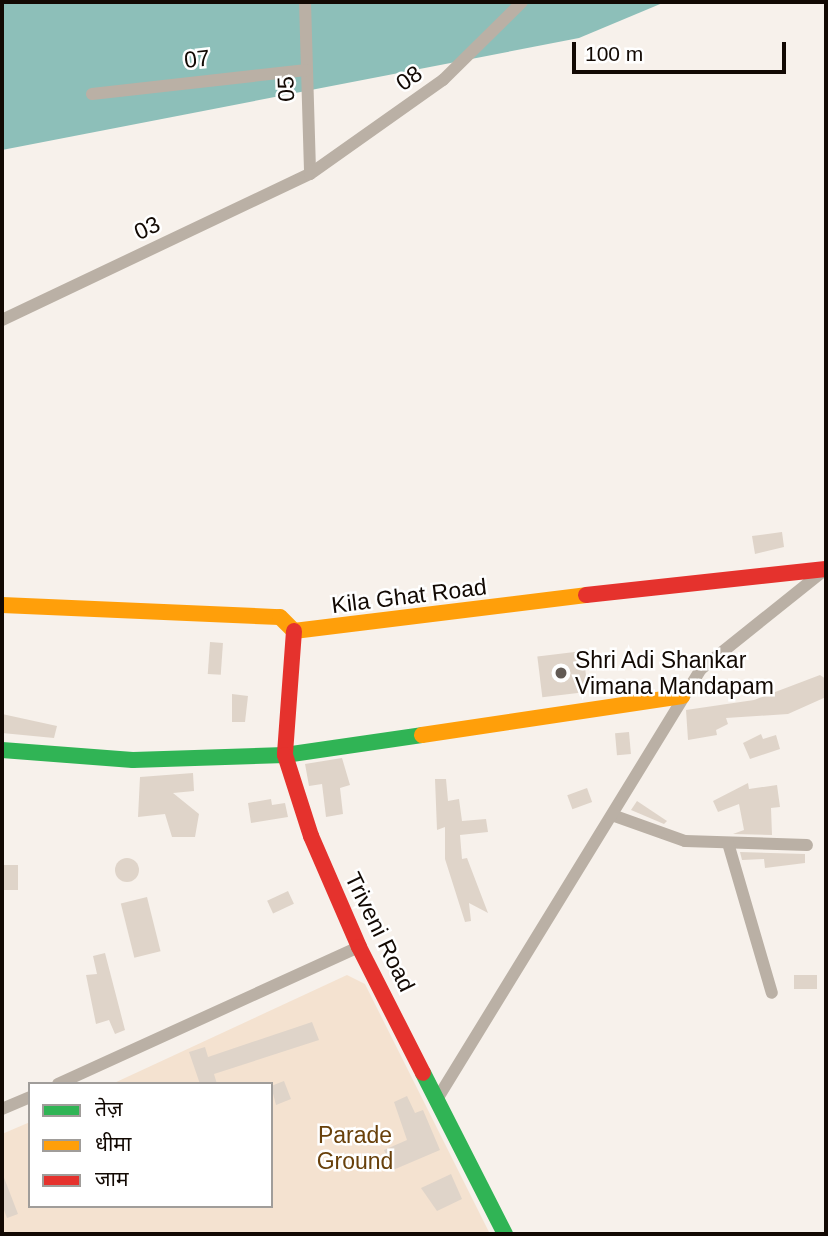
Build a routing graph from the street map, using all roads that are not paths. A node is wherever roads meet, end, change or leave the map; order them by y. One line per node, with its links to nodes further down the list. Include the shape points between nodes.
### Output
1 (305, 2): 3 (street, 05)
2 (522, 2): 5 (street, 08, via 443,80)
3 (307, 70): 4 (street, 07); 5 (street, 05)
4 (92, 93)
5 (310, 174): 6 (street, 03)
6 (2, 320)
7 (826, 569): 9 (main road, Kila Ghat Road, via 810,567); 10 (street, via 725,646)
8 (2, 605): 9 (main road, via 280,617)
9 (294, 631): 12 (main road, Triveni Road)
10 (682, 696): 12 (main road); 13 (street)
11 (2, 750): 12 (main road, via 132,760)
12 (285, 755): 16 (main road, Triveni Road, via 311,836)
13 (612, 815): 14 (street, via 685,841); 19 (street)
14 (728, 843): 15 (street); 17 (street)
15 (807, 845)
16 (359, 947): 18 (street); 19 (main road, Triveni Road)
17 (772, 993)
18 (62, 1082)
19 (439, 1096): 22 (main road, Triveni Road)
20 (28, 1098): 21 (street)
21 (2, 1109)
22 (505, 1234)

